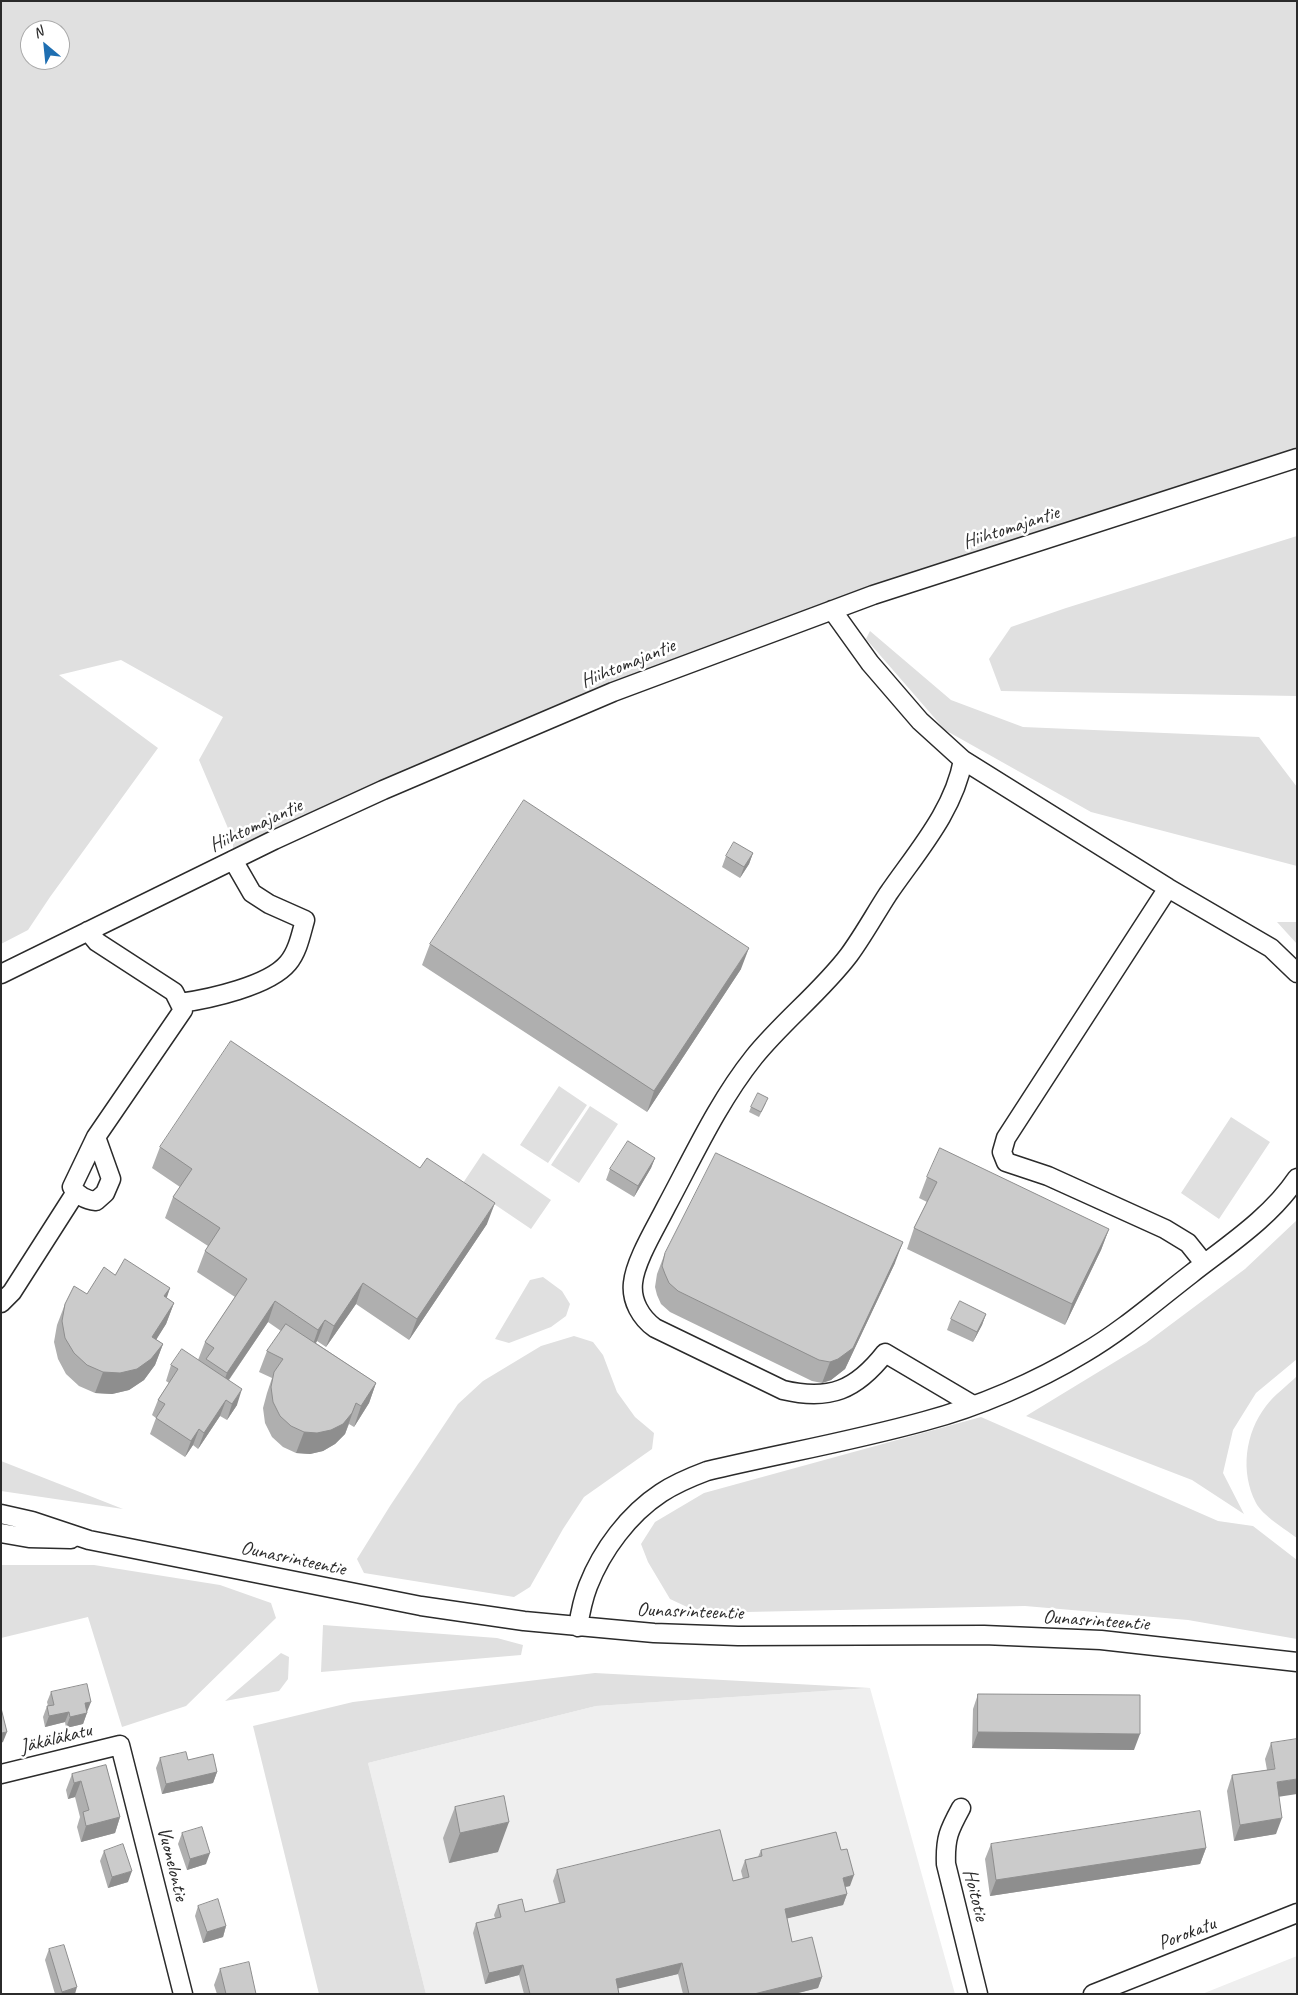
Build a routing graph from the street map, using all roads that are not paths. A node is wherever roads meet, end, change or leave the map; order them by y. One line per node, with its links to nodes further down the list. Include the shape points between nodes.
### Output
1 (1297, 458): 2 (street, Hiihtomajantie)
2 (832, 610): 3 (street, via 870,663 920,721); 4 (street, Hiihtomajantie, via 613,692 383,790)
3 (963, 760): 5 (street); 15 (street, via 950,800 849,954 769,1039 742,1073 659,1221 636,1268 633,1283 636,1304 645,1321 783,1390 802,1395 834,1392 871,1371 885,1353)
4 (233, 860): 6 (street, Hiihtomajantie); 9 (street, via 252,893 305,920 293,955 285,966 260,983 208,999)
5 (1168, 888): 7 (street, via 1271,948); 13 (street, via 1006,1138 1002,1152 1006,1162 1048,1176 1165,1229 1188,1243)
6 (88, 931): 8 (street, Hiihtomajantie); 9 (street, via 97,942 174,992)
7 (1297, 973)
8 (1, 974)
9 (180, 1003): 10 (street, via 183,1010)
10 (96, 1137): 12 (street, via 72,1187); 12 (street, via 111,1179 105,1193 96,1201)
11 (1297, 1178): 13 (street, via 1279,1202 1254,1225)
12 (76, 1192): 14 (street, via 12,1292)
13 (1204, 1263): 15 (street, via 1110,1337 1083,1354)
14 (1, 1303)
15 (973, 1404): 19 (street, via 926,1421 683,1480 641,1510 617,1534 588,1586)
16 (1, 1514): 18 (street, Ounasrinteentie, via 32,1520)
17 (1, 1533): 18 (street, Ounasrinteentie, via 29,1538)
18 (89, 1540): 19 (street, Ounasrinteentie, via 421,1606)
19 (578, 1627): 20 (street, Ounasrinteentie, via 738,1636 984,1635 1092,1640)
20 (1297, 1662)
21 (120, 1745): 22 (street, Jäkäläkatu); 25 (street, Vuonelontie)
22 (1, 1774)
23 (961, 1808): 26 (street, Hoitotie, via 949,1829 945,1844 946,1864)
24 (1297, 1913): 27 (street, Porokatu)
25 (183, 1994)
26 (978, 1994)
27 (1093, 1994)

